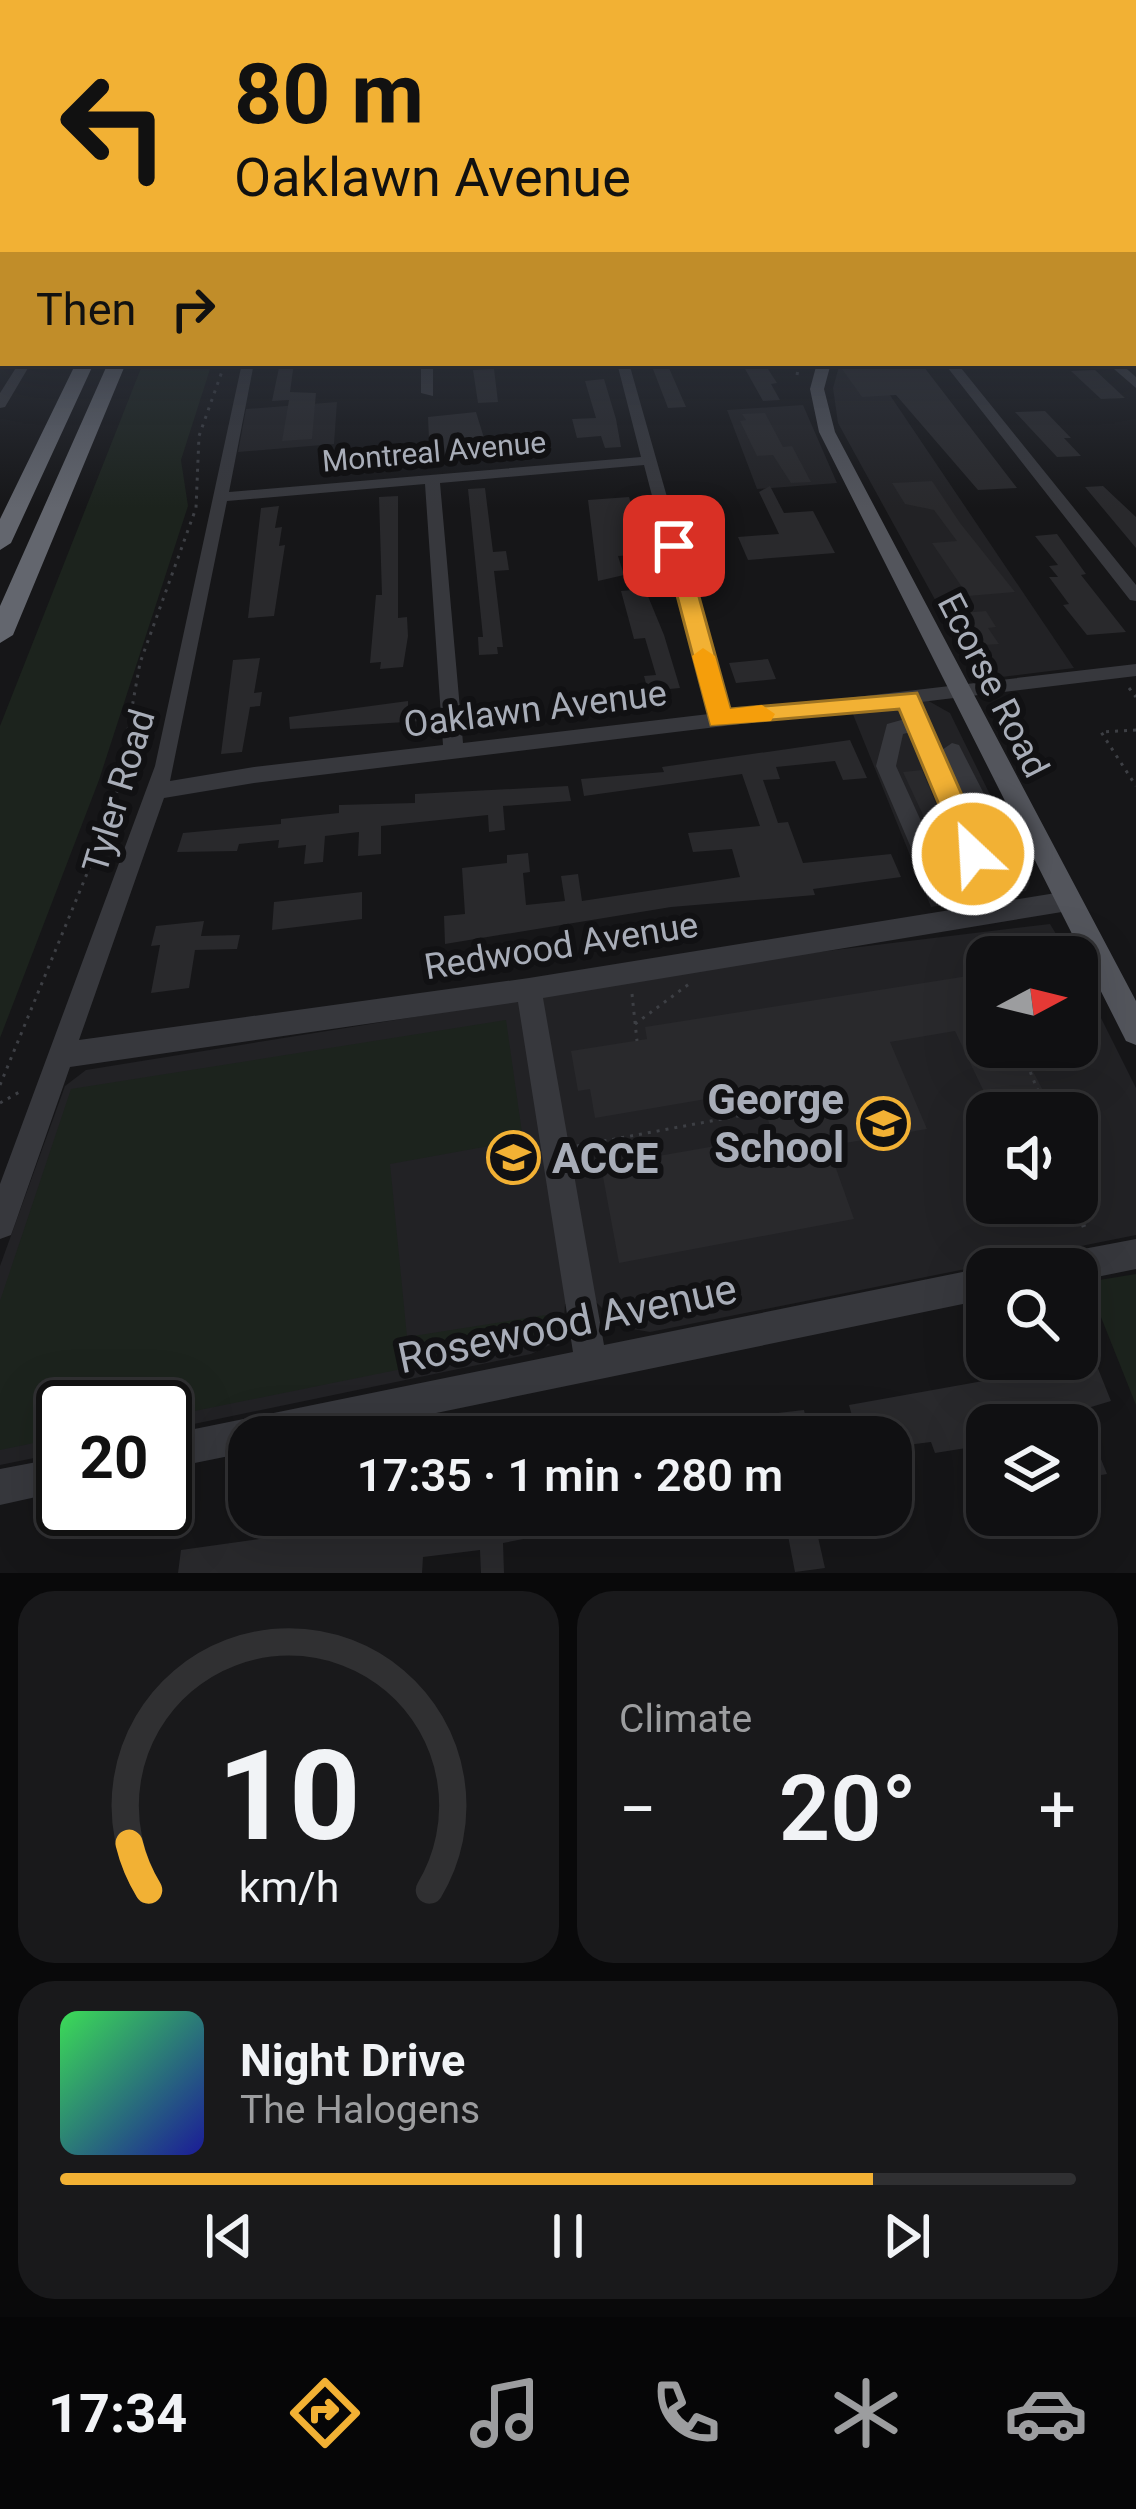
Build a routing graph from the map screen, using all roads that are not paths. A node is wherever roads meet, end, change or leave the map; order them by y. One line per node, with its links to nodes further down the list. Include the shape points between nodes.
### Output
1 (23, 366): 10 (street)
2 (84, 366): 14 (highway)
3 (116, 366): 16 (highway)
4 (247, 366): 13 (street, Tyler Road)
5 (427, 366): 9 (street)
6 (624, 366): 11 (street)
7 (815, 366): 18 (main road, Ecorse Road, via 827,432)
8 (952, 366): 15 (street)
9 (428, 392)
10 (0, 404)
11 (651, 460): 12 (street, Montreal Avenue); 20 (street)
12 (432, 479): 13 (street, Montreal Avenue); 24 (street)
13 (221, 497): 26 (street, Tyler Road)
14 (0, 543)
15 (1136, 596)
16 (0, 635)
17 (1136, 670): 18 (street, Oaklawn Avenue)
18 (961, 693): 19 (street, Oaklawn Avenue); 22 (main road, Ecorse Road)
19 (908, 699): 20 (street, Oaklawn Avenue); 21 (street)
20 (720, 719): 24 (street, Oaklawn Avenue)
21 (916, 723): 25 (street); 29 (street, via 894,729 886,766 926,859 935,866 976,862)
22 (989, 747): 23 (street); 27 (main road, Ecorse Road)
23 (952, 750): 25 (street); 28 (street)
24 (454, 751): 26 (street, Oaklawn Avenue)
25 (928, 753): 29 (street)
26 (158, 791): 33 (street, Tyler Road)
27 (1035, 835): 28 (street); 30 (main road, Ecorse Road)
28 (995, 838): 29 (street)
29 (970, 847)
30 (1068, 901): 31 (street, Redwood Avenue); 32 (main road, Ecorse Road)
31 (529, 988): 33 (street, Redwood Avenue); 38 (street)
32 (1136, 1031)
33 (64, 1055): 34 (street, Tyler Road)
34 (0, 1224)
35 (1136, 1254): 36 (street)
36 (1098, 1261)
37 (966, 1287): 38 (street, Rosewood Avenue)
38 (591, 1363): 39 (street, Rosewood Avenue)
39 (192, 1446)
40 (36, 1480): 41 (street)
41 (0, 1487)

